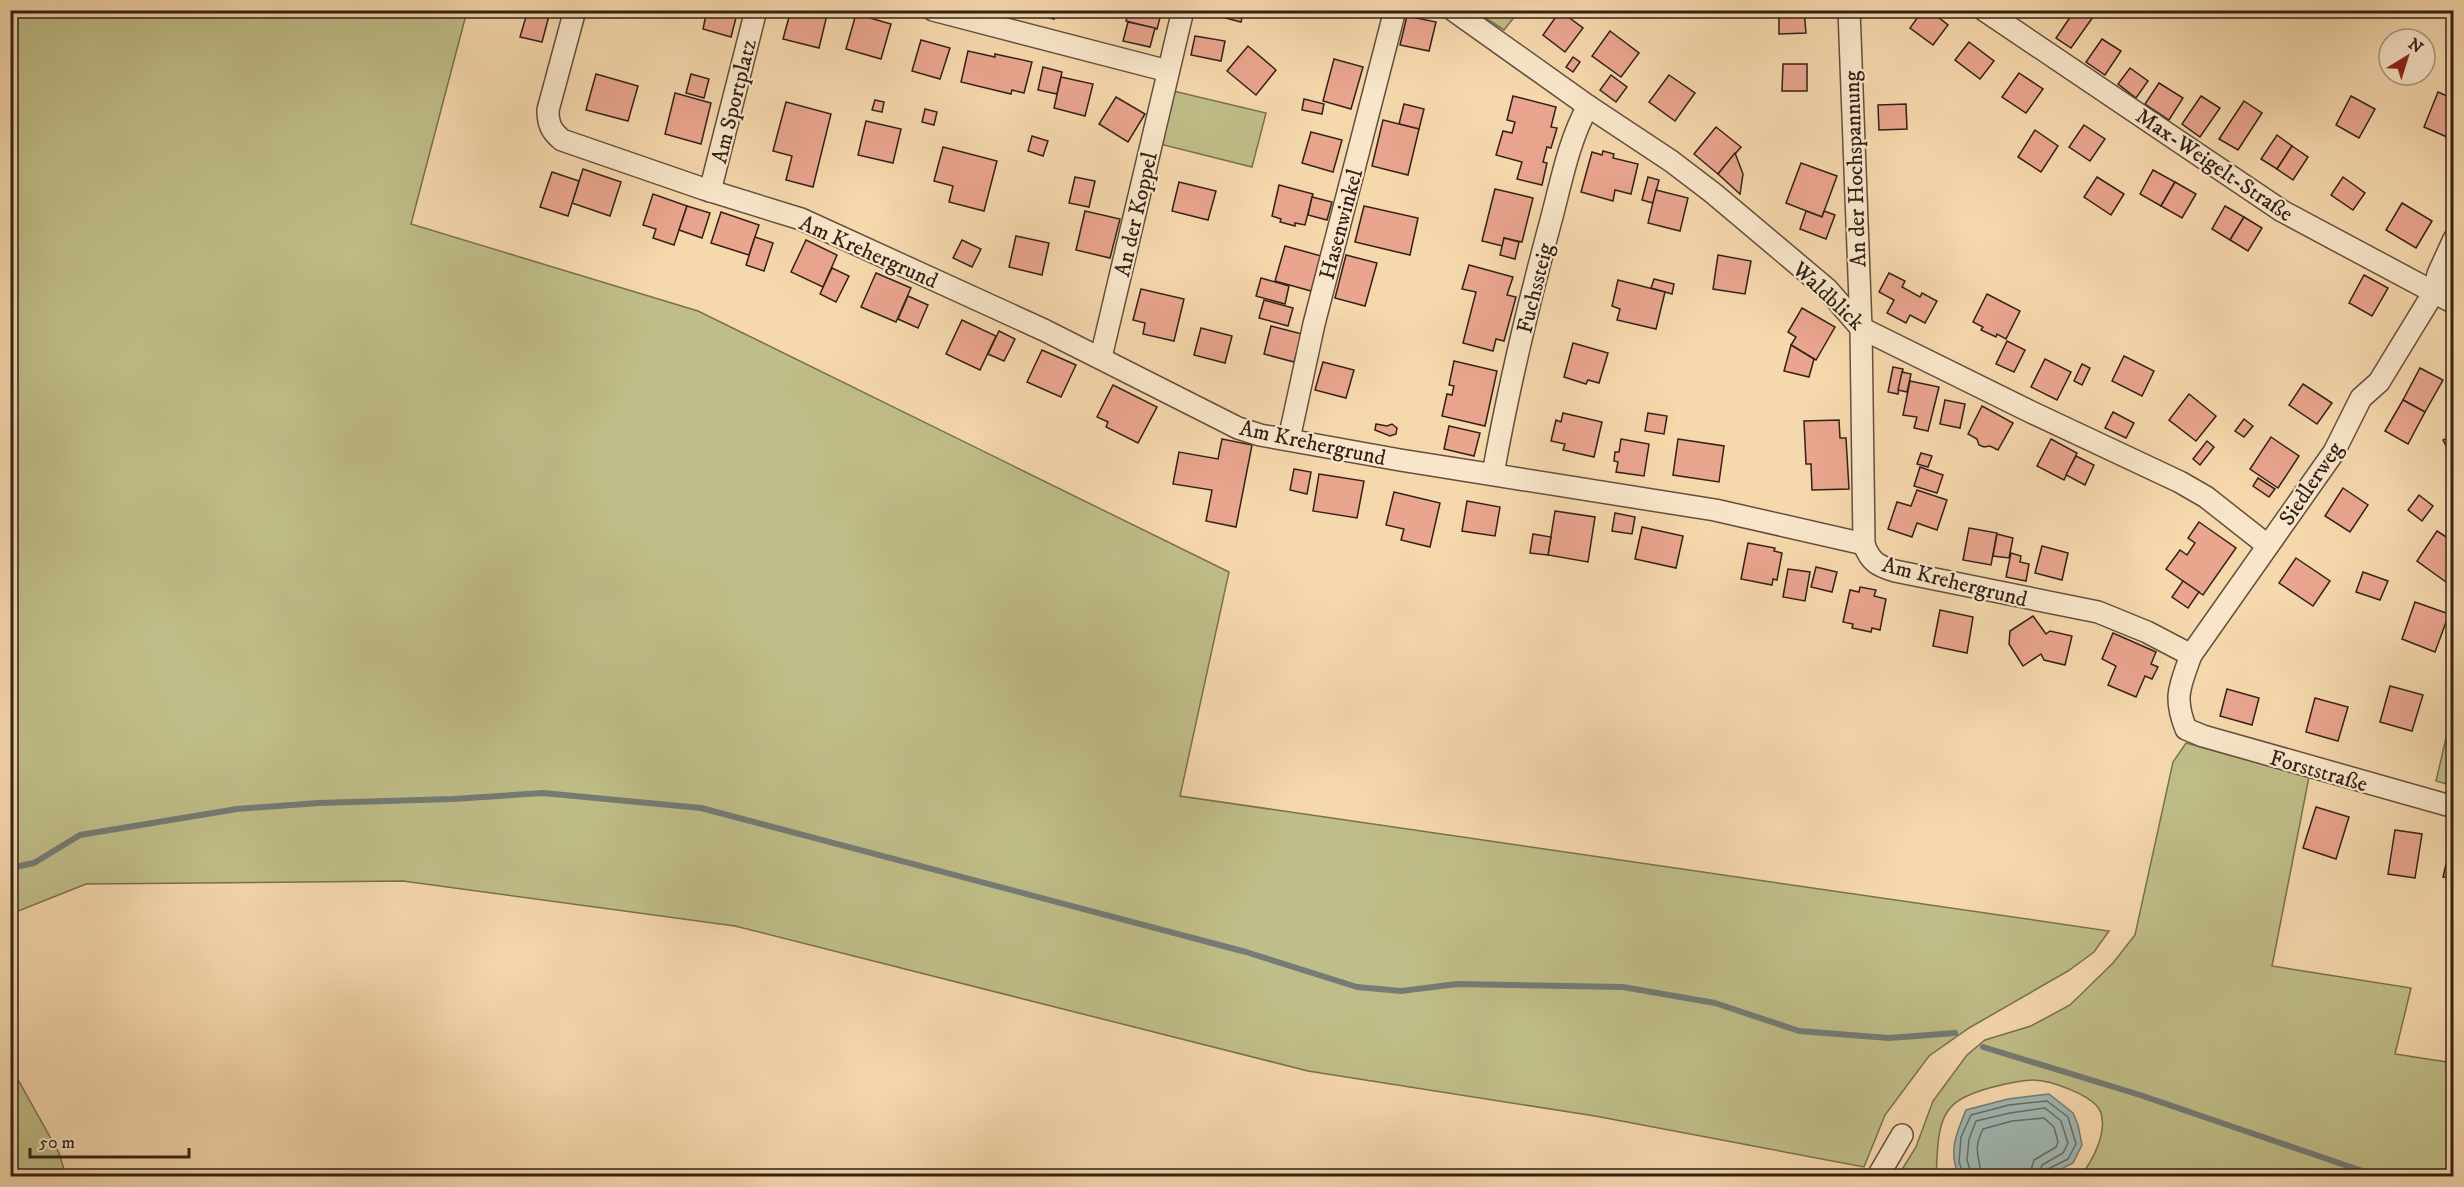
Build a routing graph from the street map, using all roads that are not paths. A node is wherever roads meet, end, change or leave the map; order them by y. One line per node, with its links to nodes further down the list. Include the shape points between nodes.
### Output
1 (575, 10): 11 (street, Am Krehergrund, via 548,110 553,133 571,144)
2 (756, 10): 11 (street, Am Sportplatz)
3 (933, 10): 9 (street)
4 (1183, 10): 9 (street, An der Koppel)
5 (1395, 10): 17 (street, Hasenwinkel, via 1314,324)
6 (1453, 10): 10 (street, Waldblick)
7 (1849, 10): 15 (street, An der Hochspannung)
8 (1984, 10): 13 (street, Max-Weigelt-Straße, via 2282,211)
9 (1168, 71): 16 (street, An der Koppel)
10 (1588, 106): 15 (street, Waldblick, via 1713,193 1827,289); 18 (street, Fuchssteig, via 1576,129 1537,272)
11 (710, 191): 16 (street, Am Krehergrund, via 801,219)
12 (2454, 238): 13 (street, Siedlerweg)
13 (2434, 292): 14 (street, Max-Weigelt-Straße); 20 (street, Siedlerweg, via 2379,382 2361,398 2334,452)
14 (2454, 303)
15 (1861, 328): 19 (street, An der Hochspannung); 20 (street, Waldblick, via 2181,482)
16 (1101, 357): 17 (street, Am Krehergrund, via 1238,428)
17 (1289, 439): 18 (street, Am Krehergrund)
18 (1493, 474): 19 (street, Am Krehergrund, via 1715,510)
19 (1864, 544): 21 (street, Am Krehergrund, via 1877,566 2098,612)
20 (2267, 545): 21 (street, Siedlerweg)
21 (2191, 655): 22 (street, Siedlerweg, via 2177,708)
22 (2186, 729): 23 (street, Forststraße)
23 (2454, 807)
24 (1902, 1135): 25 (street)
25 (1878, 1176)

